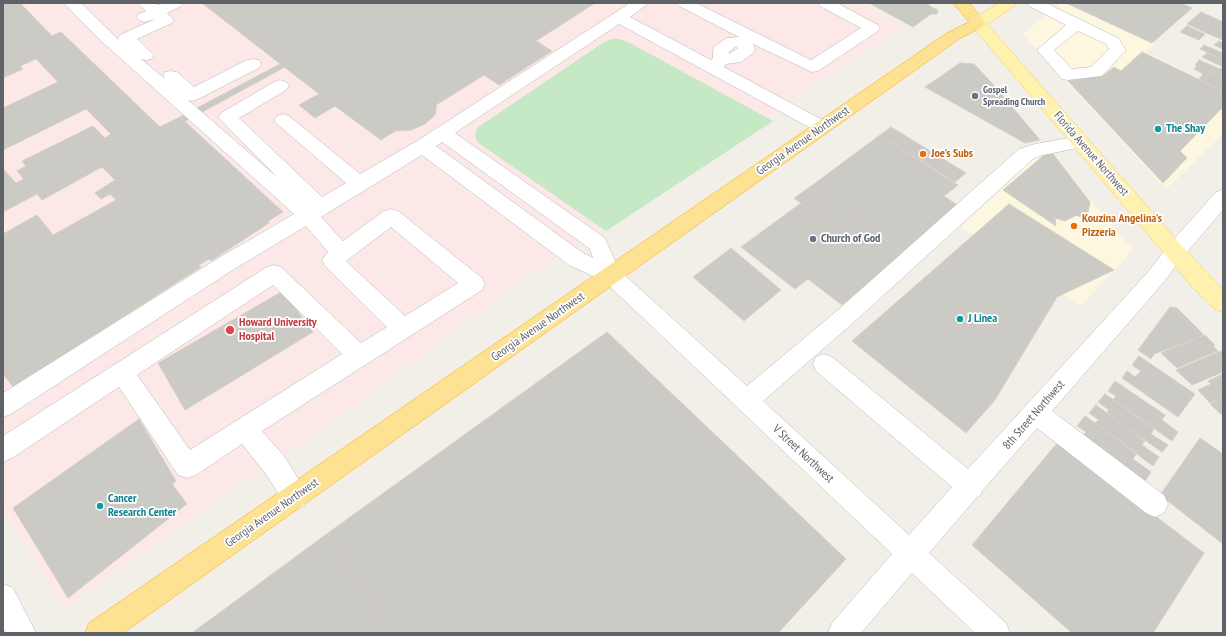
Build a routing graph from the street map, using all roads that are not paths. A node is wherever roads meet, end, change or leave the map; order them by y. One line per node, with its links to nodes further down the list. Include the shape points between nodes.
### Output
1 (72, 3): 13 (street)
2 (176, 3): 9 (street)
3 (640, 3): 10 (street)
4 (684, 3): 14 (street)
5 (825, 3): 14 (street, via 872,28 812,67)
6 (962, 3): 11 (highway, Florida Avenue Northwest)
7 (1009, 3): 11 (main road)
8 (1034, 3): 12 (street)
9 (152, 7): 13 (street); 15 (street, via 166,20 126,38 192,95)
10 (619, 17): 16 (street); 20 (street)
11 (978, 23): 19 (highway, Georgia Avenue Northwest, via 953,36); 21 (main road, Florida Avenue Northwest)
12 (1077, 24)
13 (104, 35): 25 (street)
14 (747, 39): 16 (street, via 747,49 735,58)
15 (253, 64)
16 (717, 64): 19 (street)
17 (280, 86): 25 (street, via 227,117)
18 (283, 120): 23 (street)
19 (822, 127): 28 (highway, Georgia Avenue Northwest)
20 (442, 133): 22 (street); 28 (street, via 598,244)
21 (1080, 142): 26 (main road, Florida Avenue Northwest); 34 (street, via 1026,154 846,316)
22 (423, 146): 23 (street); 28 (street, via 576,259)
23 (360, 184): 25 (street)
24 (1223, 196): 26 (street, 8th Street Northwest)
25 (315, 212): 27 (street); 35 (street, via 224,265)
26 (1175, 252): 29 (main road, Florida Avenue Northwest); 36 (street, 8th Street Northwest)
27 (341, 253): 30 (street, via 332,260); 30 (street, via 391,216 474,284)
28 (611, 275): 34 (street, V Street Northwest); 40 (highway, Georgia Avenue Northwest)
29 (1223, 303)
30 (403, 328): 31 (street)
31 (360, 356): 33 (street, via 274,273); 37 (street)
32 (824, 364): 39 (street)
33 (122, 372): 37 (street, via 188,466); 38 (street)
34 (746, 401): 42 (street, V Street Northwest)
35 (3, 406)
36 (1036, 413): 39 (street, 8th Street Northwest); 41 (street)
37 (245, 429): 40 (street, via 275,465)
38 (3, 450)
39 (971, 487): 42 (street, 8th Street Northwest)
40 (295, 497): 45 (highway, Georgia Avenue Northwest)
41 (1155, 504)
42 (912, 555): 46 (street, 8th Street Northwest); 47 (street, V Street Northwest)
43 (3, 598): 44 (street)
44 (22, 633)
45 (99, 633)
46 (842, 633)
47 (996, 633)

